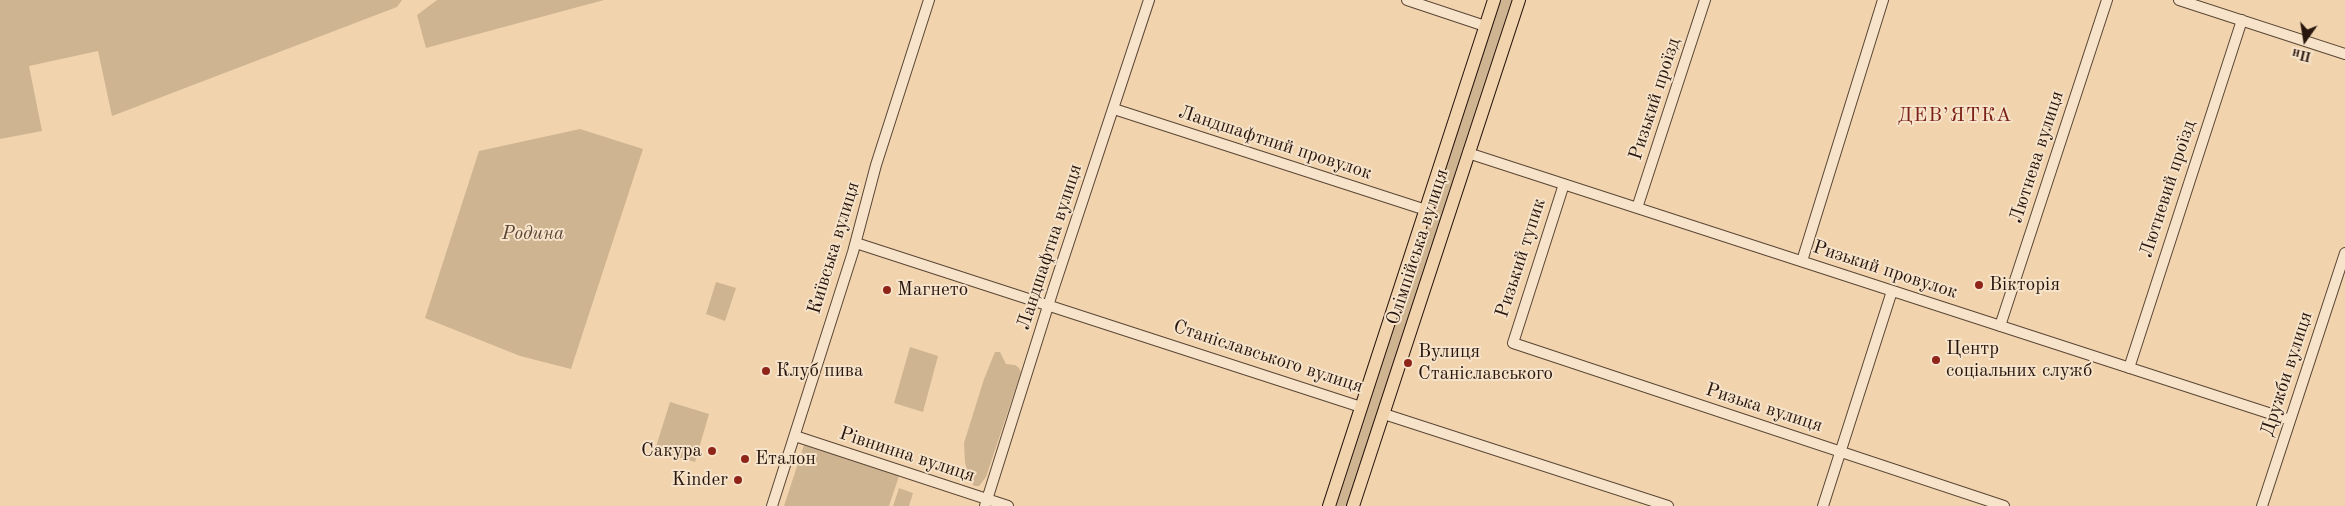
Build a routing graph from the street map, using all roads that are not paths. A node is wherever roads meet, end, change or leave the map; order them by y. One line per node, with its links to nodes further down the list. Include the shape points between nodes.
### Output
1 (929, 0): 18 (street, Київська вулиця, via 876,165)
2 (1149, 0): 13 (street, Ландшафтна вулиця)
3 (1407, 0): 11 (street)
4 (1494, 0): 11 (main road, Олімпійська вулиця)
5 (1519, 0): 14 (main road, Олімпійська вулиця)
6 (1705, 0): 16 (street, Ризький проїзд)
7 (1883, 0): 20 (street)
8 (2108, 0): 23 (street, Лютнева вулиця)
9 (2179, 0): 10 (street)
10 (2242, 20): 12 (street); 25 (street, Лютневий проїзд)
11 (1485, 26): 17 (main road, Олімпійська вулиця)
12 (2345, 54)
13 (1114, 109): 17 (street, Ландшафтний провулок); 22 (street, Ландшафтна вулиця)
14 (1468, 153): 15 (street, Ризький провулок); 27 (main road, Олімпійська вулиця)
15 (1564, 184): 16 (street, Ризький провулок); 24 (street, Ризький тупик)
16 (1637, 208): 20 (street, Ризький провулок)
17 (1426, 210): 26 (main road, Олімпійська вулиця)
18 (856, 243): 22 (street, Станіславського вулиця); 29 (street, Київська вулиця)
19 (2345, 253): 28 (street, Дружби вулиця)
20 (1802, 261): 21 (street, Ризький провулок)
21 (1892, 291): 23 (street, Ризький провулок); 30 (street)
22 (1049, 304): 26 (street, Станіславського вулиця); 31 (street, Ландшафтна вулиця)
23 (2000, 326): 25 (street, Ризький провулок)
24 (1512, 343): 30 (street, Ризька вулиця)
25 (2128, 368): 28 (street, Ризький провулок)
26 (1361, 407): 27 (main road, Станіславського вулиця); 34 (main road, Олімпійська вулиця)
27 (1384, 414): 35 (main road, Олімпійська вулиця); 36 (street, Станіславського вулиця)
28 (2290, 420): 39 (street, Дружби вулиця)
29 (795, 436): 31 (street, Рівнинна вулиця); 32 (street, Київська вулиця)
30 (1840, 452): 37 (street); 38 (street, Ризька вулиця)
31 (986, 503): 33 (street, Рівнинна вулиця)
32 (772, 506)
33 (1008, 506)
34 (1329, 506)
35 (1353, 506)
36 (1668, 506)
37 (1823, 506)
38 (2004, 506)
39 (2262, 506)

